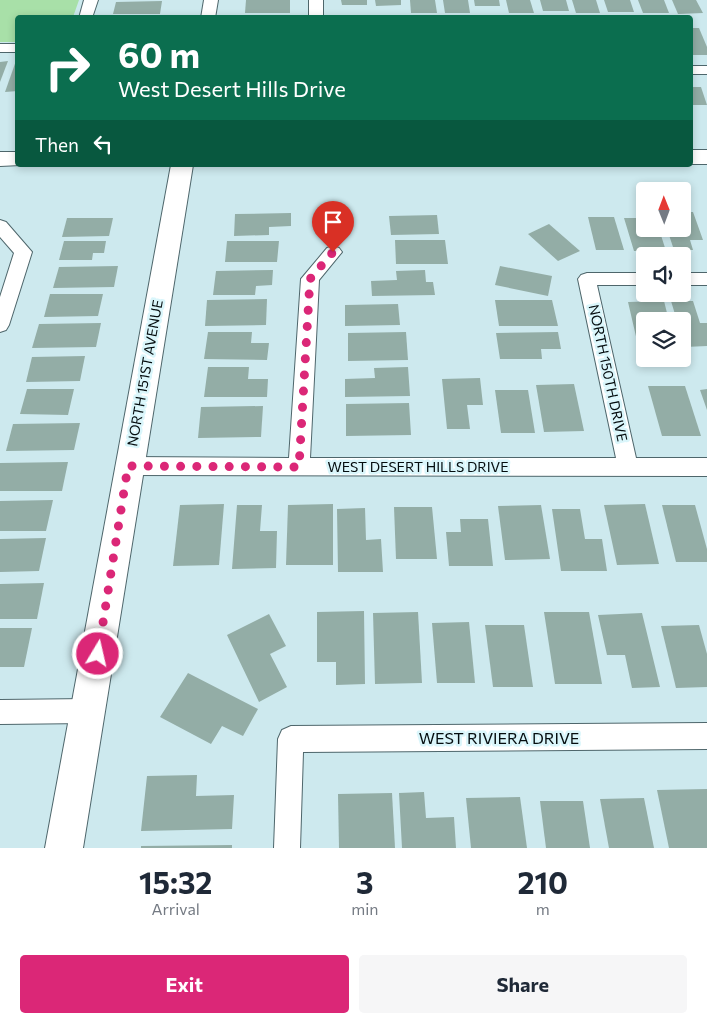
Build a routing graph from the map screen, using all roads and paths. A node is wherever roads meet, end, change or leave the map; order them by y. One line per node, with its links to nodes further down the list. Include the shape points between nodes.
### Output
1 (91, 0): 4 (street)
2 (211, 0): 5 (street)
3 (316, 0): 6 (street)
4 (87, 15)
5 (208, 15)
6 (316, 15)
7 (0, 48): 8 (street)
8 (15, 48)
9 (693, 70): 10 (street)
10 (707, 70)
11 (693, 157): 12 (street)
12 (707, 157)
13 (0, 159): 14 (street)
14 (15, 159)
15 (182, 167): 22 (street, NORTH 151ST AVENUE)
16 (0, 226): 21 (street, via 23,252)
17 (333, 252): 23 (street, via 310,279)
18 (691, 278): 19 (street)
19 (707, 278)
20 (636, 279): 25 (street, NORTH 150TH DRIVE, via 587,279)
21 (0, 325)
22 (128, 466): 23 (street, WEST DESERT HILLS DRIVE); 26 (street, NORTH 151ST AVENUE)
23 (299, 467): 25 (street, WEST DESERT HILLS DRIVE)
24 (707, 467): 25 (street, WEST DESERT HILLS DRIVE)
25 (628, 468)
26 (88, 711): 27 (street); 29 (street, NORTH 151ST AVENUE)
27 (0, 712)
28 (707, 736): 30 (street, WEST RIVIERA DRIVE, via 291,739)
29 (64, 848)
30 (287, 848)

